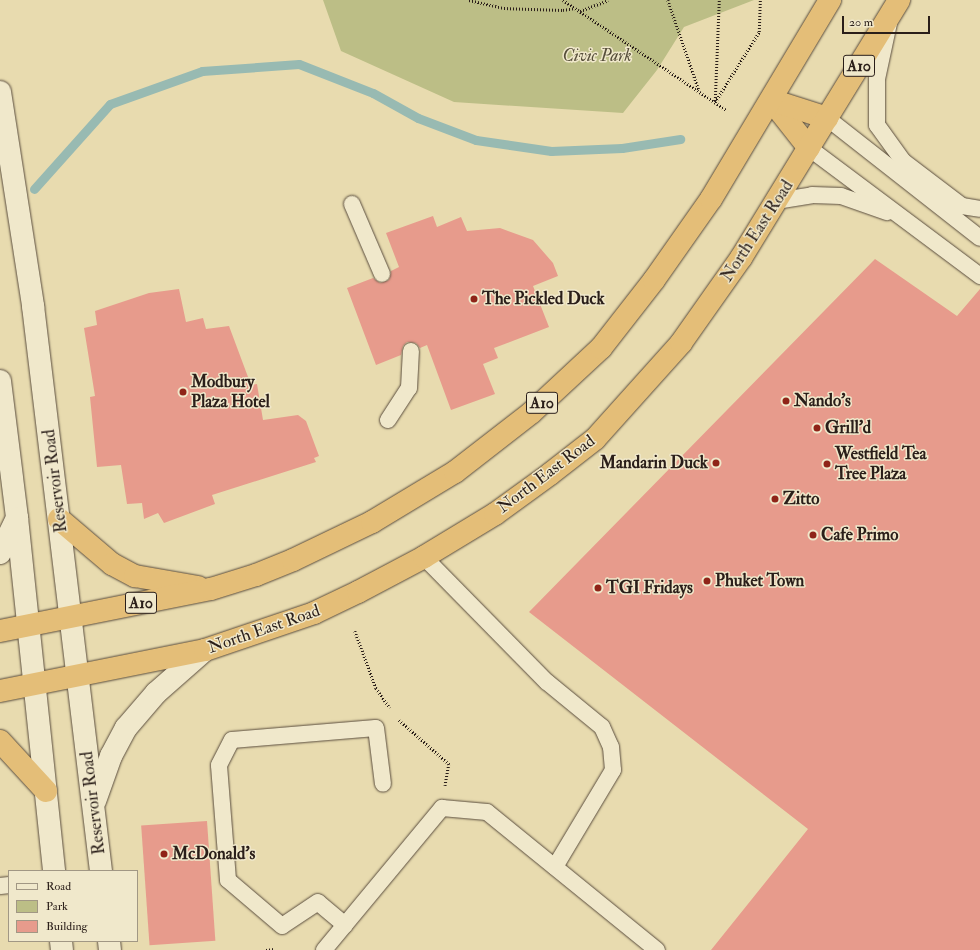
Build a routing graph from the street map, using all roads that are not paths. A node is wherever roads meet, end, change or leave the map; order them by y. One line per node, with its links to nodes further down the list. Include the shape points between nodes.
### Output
1 (830, 0): 4 (highway, A10)
2 (895, 7): 5 (highway, North East Road / A10); 9 (lane, via 877,79 877,125 903,161 962,206)
3 (0, 92): 18 (main road, Reservoir Road, via 33,306)
4 (772, 100): 5 (highway); 6 (highway); 21 (highway, A10, via 711,199 654,280 601,348 531,413 455,472 372,522 293,560)
5 (827, 118): 6 (highway, North East Road / A10); 11 (lane)
6 (809, 148): 7 (highway, North East Road / A10); 10 (lane)
7 (776, 201): 10 (lane, via 812,195 841,196); 20 (highway, North East Road / A10, via 741,258 681,343 595,439 495,514)
8 (352, 204): 12 (lane)
9 (980, 209)
10 (900, 216): 13 (lane)
11 (980, 238)
12 (382, 274)
13 (980, 276)
14 (411, 351): 16 (lane, via 409,388)
15 (0, 381): 17 (main road)
16 (388, 420)
17 (17, 518): 19 (main road); 23 (main road)
18 (59, 519): 21 (highway, via 112,564 135,576); 22 (main road, Reservoir Road)
19 (0, 553)
20 (424, 558): 25 (highway, North East Road / A10, via 314,613); 33 (lane, via 547,682 602,727 611,747 613,770)
21 (211, 589): 22 (highway, A10)
22 (71, 617): 23 (highway, A10); 26 (main road, Reservoir Road)
23 (29, 625): 24 (highway, A10); 27 (main road)
24 (0, 631)
25 (205, 650): 26 (highway, North East Road / A10); 32 (main road, via 156,693 126,728 110,756)
26 (78, 676): 27 (highway, North East Road / A10); 32 (main road, Reservoir Road)
27 (35, 684): 28 (highway, North East Road / A10); 31 (main road)
28 (0, 691)
29 (0, 741): 31 (highway)
30 (383, 784): 36 (lane, via 376,728 232,740 219,765 228,880 282,926 318,902)
31 (46, 791): 34 (main road)
32 (93, 807): 35 (main road, Reservoir Road)
33 (555, 867): 36 (lane, via 488,812 442,808); 38 (lane)
34 (54, 870)
35 (101, 870)
36 (345, 925): 37 (lane)
37 (324, 950)
38 (657, 950)

